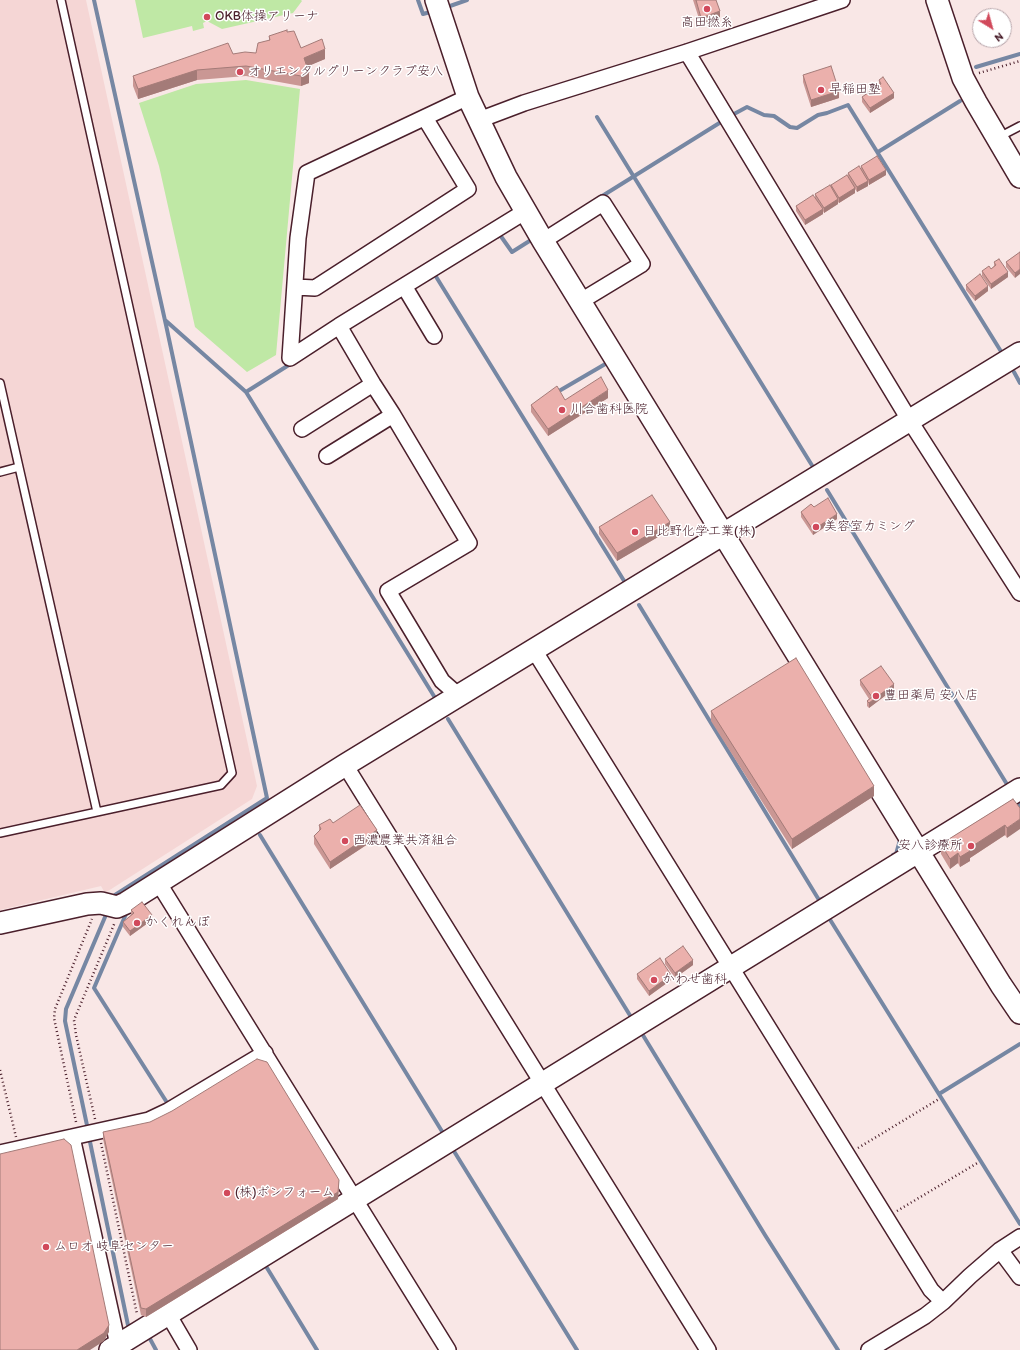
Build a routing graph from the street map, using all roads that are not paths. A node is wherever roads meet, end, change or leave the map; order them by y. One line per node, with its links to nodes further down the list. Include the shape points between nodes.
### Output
1 (62, 0): 34 (lane, via 232,773 222,785)
2 (436, 0): 6 (street)
3 (842, 0): 5 (street)
4 (937, 0): 10 (street, via 963,78)
5 (687, 52): 8 (street, via 524,103); 23 (street)
6 (468, 97): 7 (street); 8 (street)
7 (425, 118): 15 (street, via 307,173 298,238); 15 (street, via 468,189 315,288)
8 (479, 120): 12 (street, via 506,177)
9 (1020, 126): 10 (lane)
10 (996, 139): 11 (street)
11 (1020, 177)
12 (526, 211): 13 (street); 14 (street)
13 (543, 241): 16 (street); 16 (street, via 603,203 642,264)
14 (404, 286): 17 (street); 18 (street)
15 (295, 287): 17 (street, via 290,358)
16 (581, 301): 28 (street)
17 (339, 326): 21 (street)
18 (434, 336)
19 (1020, 353): 23 (street)
20 (0, 382): 26 (lane)
21 (372, 384): 22 (street); 24 (street)
22 (393, 415): 25 (street); 31 (street, via 469,543 388,591 442,681)
23 (910, 421): 28 (street); 29 (street)
24 (302, 429)
25 (327, 456)
26 (19, 467): 27 (lane); 34 (lane)
27 (0, 472)
28 (724, 534): 30 (street); 36 (street)
29 (1017, 583)
30 (534, 650): 31 (street); 39 (street)
31 (459, 696): 32 (street)
32 (345, 765): 37 (street); 42 (street)
33 (1020, 789): 36 (street)
34 (97, 812): 35 (lane)
35 (0, 833)
36 (918, 851): 39 (street); 40 (street)
37 (158, 882): 38 (street, via 126,903 87,904); 41 (street)
38 (0, 923)
39 (730, 966): 42 (street); 49 (street, via 931,1290)
40 (1020, 1013)
41 (265, 1053): 43 (street, via 149,1120); 45 (street)
42 (543, 1083): 45 (street); 54 (street)
43 (77, 1135): 44 (street); 51 (street)
44 (0, 1153)
45 (355, 1199): 50 (street); 53 (street)
46 (1020, 1237): 47 (street)
47 (1000, 1250): 48 (street); 49 (street)
48 (1020, 1277)
49 (943, 1302): 55 (street)
50 (168, 1314): 51 (street); 52 (street)
51 (122, 1342)
52 (189, 1350)
53 (448, 1350)
54 (708, 1350)
55 (869, 1350)

